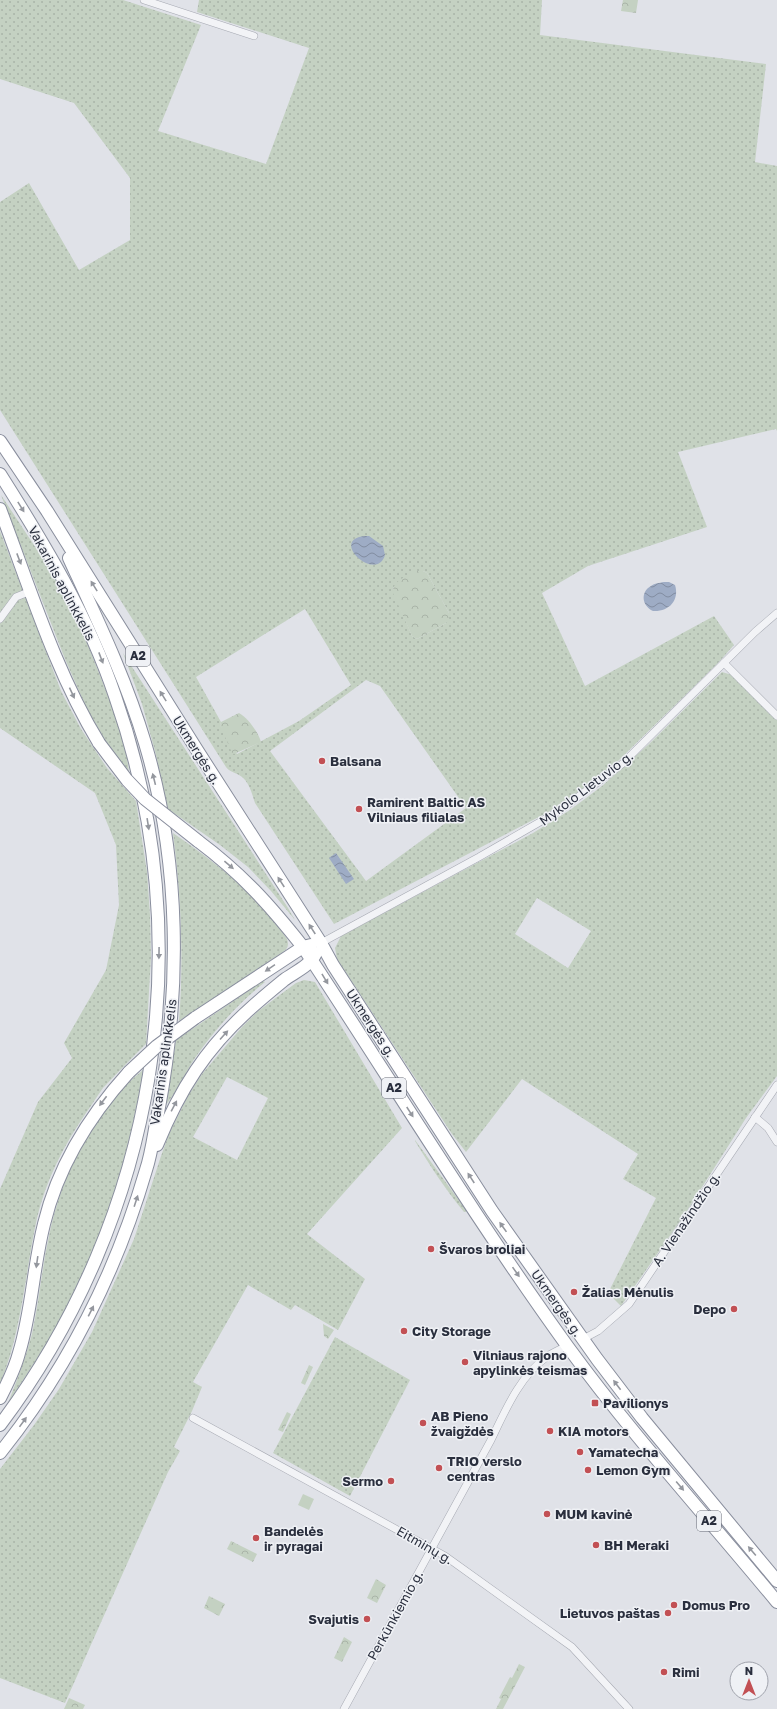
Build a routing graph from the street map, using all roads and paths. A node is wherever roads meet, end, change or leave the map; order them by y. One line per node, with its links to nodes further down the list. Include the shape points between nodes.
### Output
1 (144, 0): 2 (street)
2 (254, 36)
3 (0, 441): 6 (highway, Ukmergės g. / A2)
4 (0, 474): 23 (highway, Vakarinis aplinkkelis, one-way to 23, via 69,589 99,653 115,695 134,758 146,812 156,885 159,946 155,1033 148,1086 117,1204 97,1258 59,1336 16,1404)
5 (0, 509): 7 (highway, A2, one-way to 7)
6 (47, 511): 12 (highway, Ukmergės g. / A2, one-way to 6); 18 (highway, Vakarinis aplinkkelis, one-way to 6, via 163,1086 174,979 172,901 165,831 146,746 134,708 108,641)
7 (31, 591): 9 (street, via 16,597); 13 (highway, A2, one-way to 13, bridge, via 84,719 122,774 145,799 254,888)
8 (777, 613): 10 (street, Mykolo Lietuvio g.)
9 (0, 619)
10 (724, 663): 11 (street); 12 (street, Mykolo Lietuvio g., via 622,764 559,811)
11 (777, 716)
12 (321, 943): 13 (highway); 14 (highway); 19 (highway, Ukmergės g. / A2, one-way to 12, via 492,1211)
13 (303, 946): 14 (highway, Ukmergės g. / A2); 21 (highway, one-way to 21, bridge, via 157,1046 129,1072 94,1113 61,1174 44,1224 19,1354)
14 (312, 960): 18 (highway, one-way to 14, via 171,1111 203,1059 251,1008); 20 (highway, Ukmergės g. / A2, one-way to 20, via 485,1229)
15 (777, 1085): 16 (street, A. Vienažindžio g.)
16 (755, 1117): 17 (street, via 768,1128); 19 (street, A. Vienažindžio g., via 629,1304 598,1331)
17 (777, 1142)
18 (147, 1168): 24 (highway, Vakarinis aplinkkelis, one-way to 18, via 57,1372 98,1297 125,1234)
19 (583, 1339): 20 (highway); 26 (highway, Ukmergės g. / A2, one-way to 19, via 642,1418)
20 (568, 1346): 25 (street, Perkūnkiemio g., via 544,1359 522,1383); 27 (highway, Ukmergės g. / A2, one-way to 27, via 619,1412)
21 (0, 1398)
22 (193, 1418): 25 (street, Eitminų g.)
23 (0, 1424)
24 (0, 1453)
25 (432, 1548): 28 (street, Perkūnkiemio g.); 29 (street, Eitminų g., via 572,1646)
26 (777, 1581)
27 (777, 1602)
28 (344, 1709)
29 (629, 1709)

